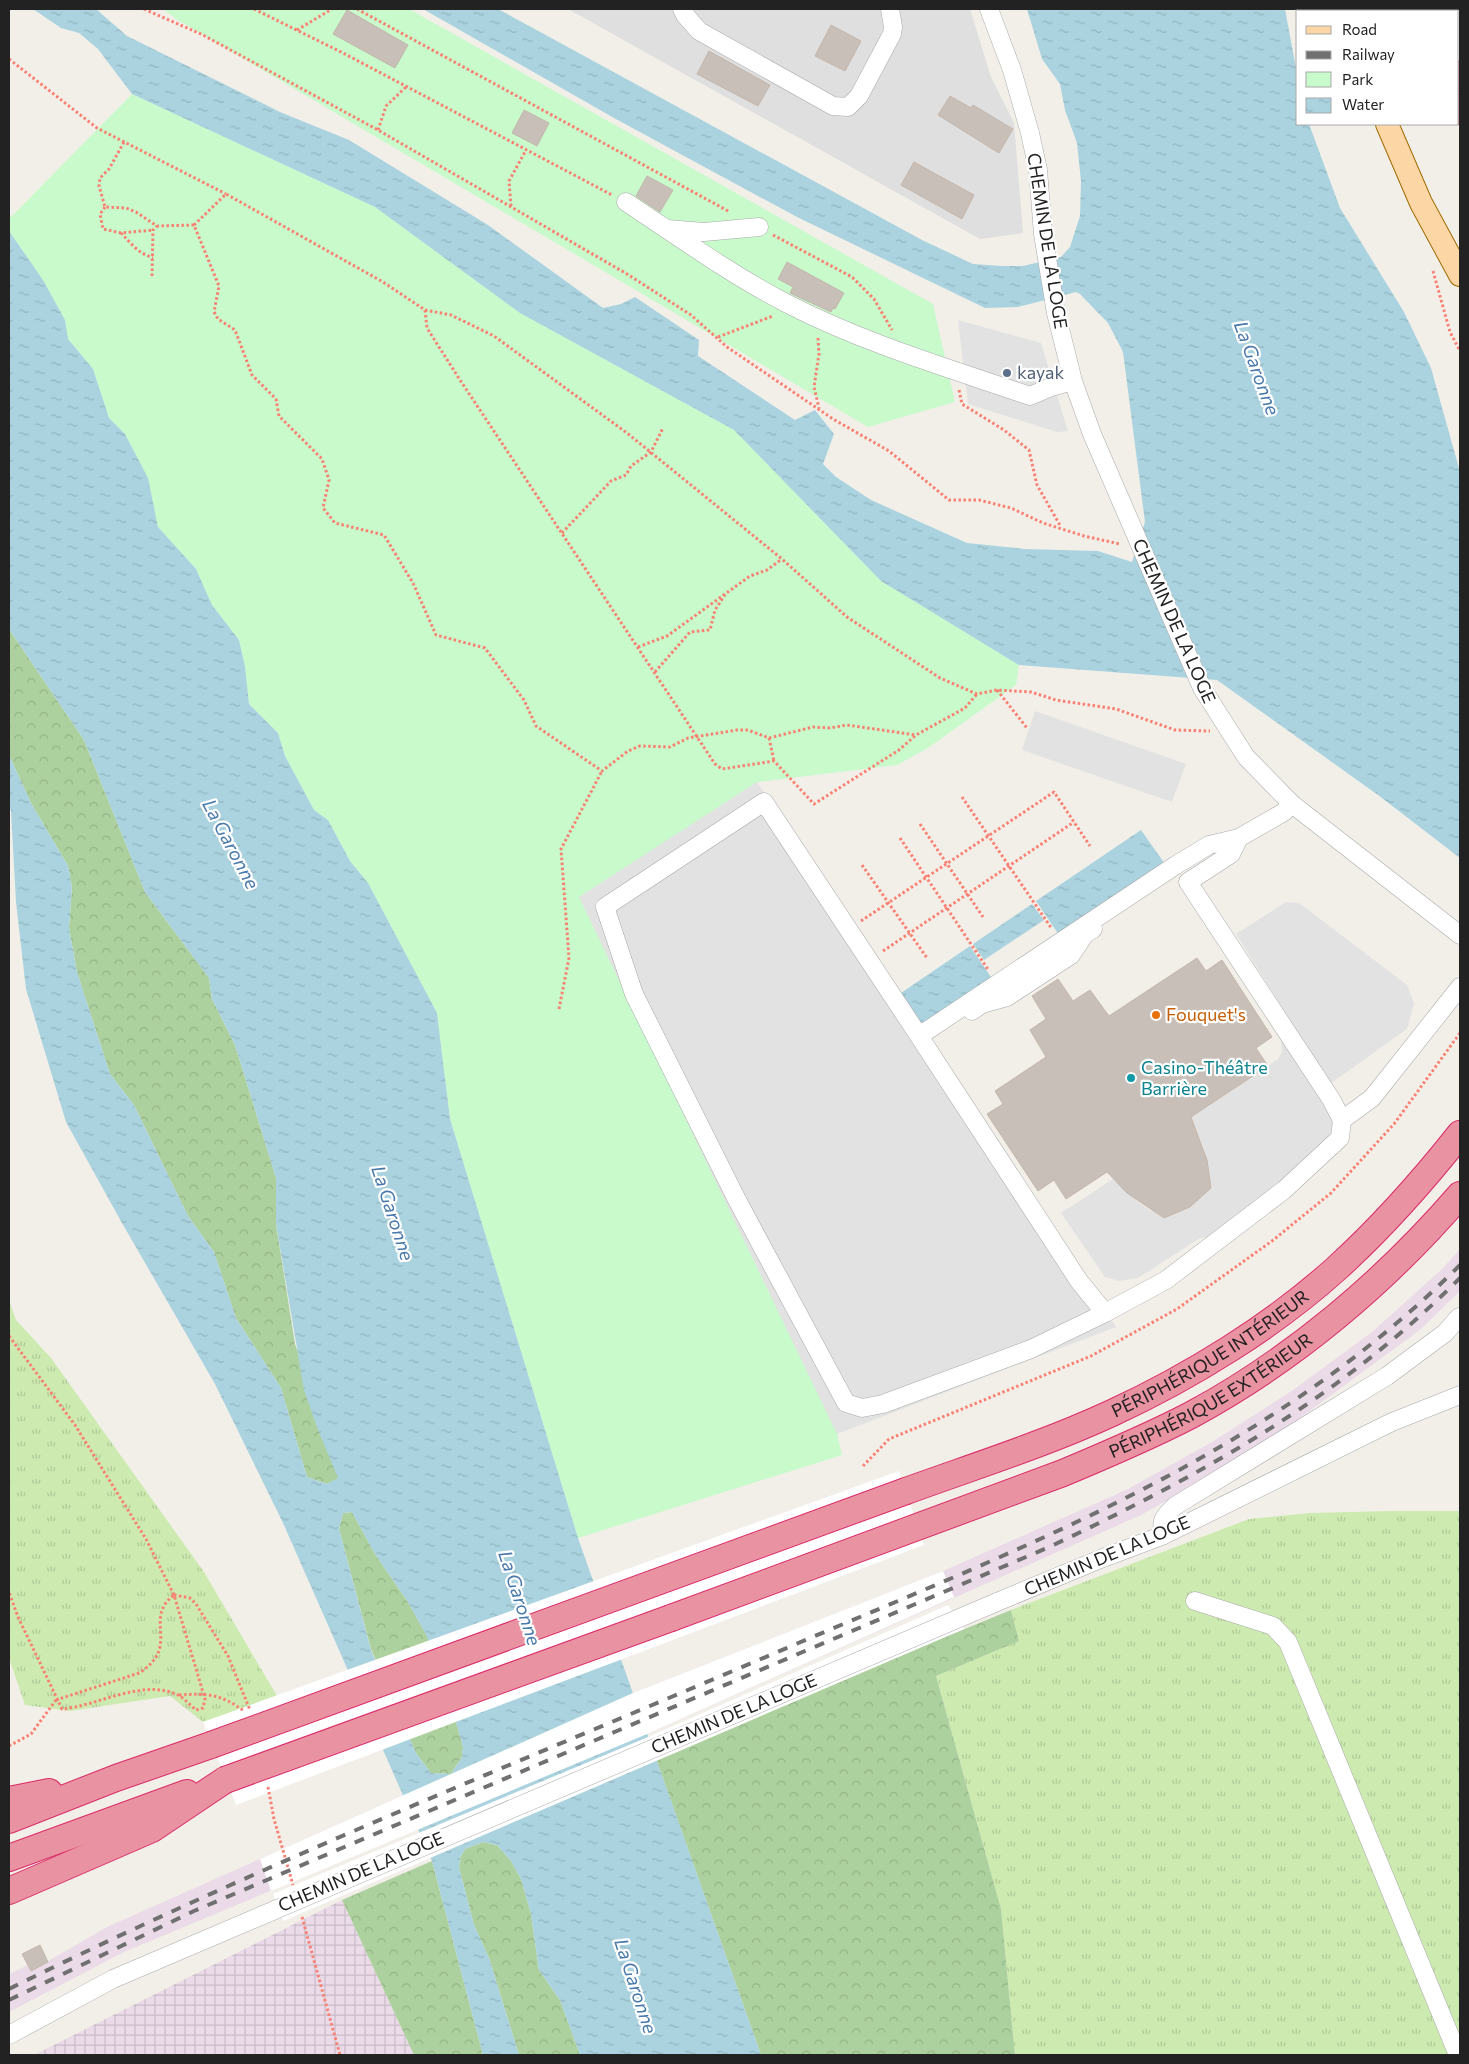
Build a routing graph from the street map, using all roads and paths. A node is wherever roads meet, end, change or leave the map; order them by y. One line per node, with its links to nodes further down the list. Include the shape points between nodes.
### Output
1 (144, 9): 13 (path, via 203,35)
2 (254, 9): 9 (path)
3 (332, 9): 9 (path)
4 (357, 9): 22 (path)
5 (682, 9): 6 (street, via 699,30 833,106 848,107 859,96 892,34)
6 (890, 9)
7 (989, 9): 26 (street, CHEMIN DE LA LOGE, via 1012,70 1030,133)
8 (1001, 9): 26 (street, CHEMIN DE LA LOGE, via 1040,128 1046,165)
9 (297, 30): 11 (path)
10 (9, 59): 14 (path, via 97,128)
11 (406, 87): 13 (path, via 386,106); 15 (path)
12 (1387, 125): 28 (main road, via 1421,203)
13 (378, 130): 18 (path)
14 (124, 142): 16 (path); 19 (path, via 100,178 99,186)
15 (526, 150): 17 (path); 18 (path, via 509,181)
16 (226, 194): 20 (path); 31 (path, via 384,282)
17 (626, 202): 23 (street)
18 (511, 206): 34 (path, via 627,274 691,315)
19 (106, 207): 21 (path, via 126,208); 25 (path, via 100,214 102,229)
20 (194, 225): 21 (path); 57 (path, via 219,286 214,312 218,319 235,330 252,375 276,399 279,416 322,459 329,480 323,508 335,523 384,535 413,583 436,635 485,648 524,700 536,726)
21 (157, 226): 24 (path)
22 (759, 227): 23 (street, via 704,232); 35 (path, via 852,278 874,299)
23 (667, 229): 30 (street, via 727,270)
24 (153, 230): 25 (path); 27 (path)
25 (121, 233): 27 (path, via 138,251)
26 (1048, 233): 32 (street, CHEMIN DE LA LOGE)
27 (153, 257): 29 (path)
28 (1460, 274)
29 (152, 276)
30 (787, 304): 33 (street); 34 (path, via 779,314)
31 (426, 310): 40 (path, via 451,315 494,336); 43 (path, via 427,328)
32 (1060, 312): 37 (street, CHEMIN DE LA LOGE); 41 (street, CHEMIN DE LA LOGE)
33 (818, 317): 35 (street); 38 (path, via 819,354 814,386)
34 (718, 337): 38 (path, via 727,348)
35 (906, 353): 36 (street)
36 (954, 370): 37 (street, via 1030,396); 42 (path, via 962,404 1029,450 1037,485)
37 (1073, 381): 41 (street, CHEMIN DE LA LOGE, via 1092,434)
38 (819, 409): 42 (path, via 888,451 949,500 979,500 1011,508)
39 (663, 428): 40 (path)
40 (651, 452): 43 (path, via 631,466 626,474 611,481); 45 (path)
41 (1110, 471): 44 (street, CHEMIN DE LA LOGE)
42 (1061, 528): 44 (path, via 1084,536)
43 (562, 533): 47 (path)
44 (1131, 540): 51 (street, CHEMIN DE LA LOGE, via 1202,688)
45 (782, 559): 46 (path); 50 (path, via 847,617 890,648 940,678)
46 (728, 591): 47 (path, via 667,636); 48 (path, via 715,610 710,630 690,632)
47 (638, 648): 48 (path)
48 (655, 672): 54 (path)
49 (997, 690): 50 (path); 51 (path, via 1031,692 1056,700 1116,709 1175,730 1211,731); 52 (path)
50 (977, 694): 53 (path, via 965,708)
51 (1224, 725): 59 (street, CHEMIN DE LA LOGE, via 1246,757)
52 (1027, 728)
53 (916, 735): 55 (path, via 847,725 813,727); 56 (path, via 899,750 814,804)
54 (697, 736): 55 (path, via 748,730); 56 (path, via 715,764 722,769); 57 (path, via 670,747 640,746)
55 (769, 738): 56 (path)
56 (774, 761)
57 (602, 771): 82 (path, via 561,849 569,958)
58 (962, 797): 62 (path)
59 (1292, 804): 68 (street, via 1239,838 1203,848); 76 (street, CHEMIN DE LA LOGE)
60 (1074, 822): 62 (path, via 1054,792); 64 (path); 67 (path)
61 (920, 824): 65 (path)
62 (989, 836): 65 (path); 67 (path)
63 (900, 838): 69 (path)
64 (1090, 846)
65 (947, 864): 69 (path); 70 (path)
66 (862, 865): 71 (path)
67 (1010, 866): 70 (path); 77 (path)
68 (1182, 873): 77 (street); 83 (street, via 1085,934 1071,955 1007,997 982,1004); 84 (street)
69 (926, 878): 71 (path); 72 (path)
70 (968, 894): 72 (path); 73 (path)
71 (888, 903): 74 (path); 75 (path)
72 (946, 908): 75 (path); 80 (path)
73 (983, 917)
74 (848, 930): 78 (street); 87 (street, via 764,802 605,907 634,994 736,1198 846,1403 862,1408 883,1404 1031,1349)
75 (910, 933): 78 (path, via 877,955); 79 (path)
76 (1460, 935)
77 (1061, 942): 80 (street)
78 (866, 957): 83 (street)
79 (927, 958)
80 (998, 984): 83 (street)
81 (1460, 987): 84 (street, via 1372,1098)
82 (558, 1008)
83 (921, 1040): 87 (street, via 1074,1273)
84 (1342, 1120): 87 (street, via 1340,1138 1284,1190 1166,1280)
85 (1460, 1134): 99 (highway, PÉRIPHÉRIQUE INTÉRIEUR, bridge, via 1405,1201 1336,1269 1234,1345 1112,1413 1047,1440)
86 (1460, 1195): 100 (highway, PÉRIPHÉRIQUE EXTÉRIEUR, bridge, via 1368,1290 1316,1332 1255,1376 1192,1414 1127,1446 918,1527)
87 (1105, 1313)
88 (1459, 1316): 91 (street, via 1445,1333 1387,1376 1175,1506 1163,1518)
89 (9, 1336): 93 (path, via 102,1466)
90 (1460, 1395): 91 (street, CHEMIN DE LA LOGE, via 1392,1422)
91 (1164, 1534): 108 (street, CHEMIN DE LA LOGE, bridge, via 113,1979)
92 (9, 1592): 97 (path)
93 (174, 1594): 95 (path); 95 (path, via 190,1598 196,1604 228,1656 252,1717 222,1697); 97 (path, via 160,1616 161,1645 158,1657 150,1666 139,1673)
94 (1195, 1601): 110 (street, via 1274,1626 1288,1642)
95 (203, 1694): 96 (path); 96 (path, via 205,1699 200,1711)
96 (179, 1695): 97 (path, via 161,1690 129,1692 62,1709)
97 (56, 1700): 98 (path, via 31,1734)
98 (9, 1746)
99 (116, 1778): 102 (highway); 103 (highway)
100 (225, 1780): 104 (highway); 105 (highway, via 152,1829)
101 (266, 1780): 106 (path)
102 (9, 1800)
103 (9, 1820)
104 (9, 1858)
105 (9, 1891)
106 (295, 1894)
107 (301, 1912): 109 (path)
108 (9, 2035)
109 (340, 2055)
110 (1458, 2055)

